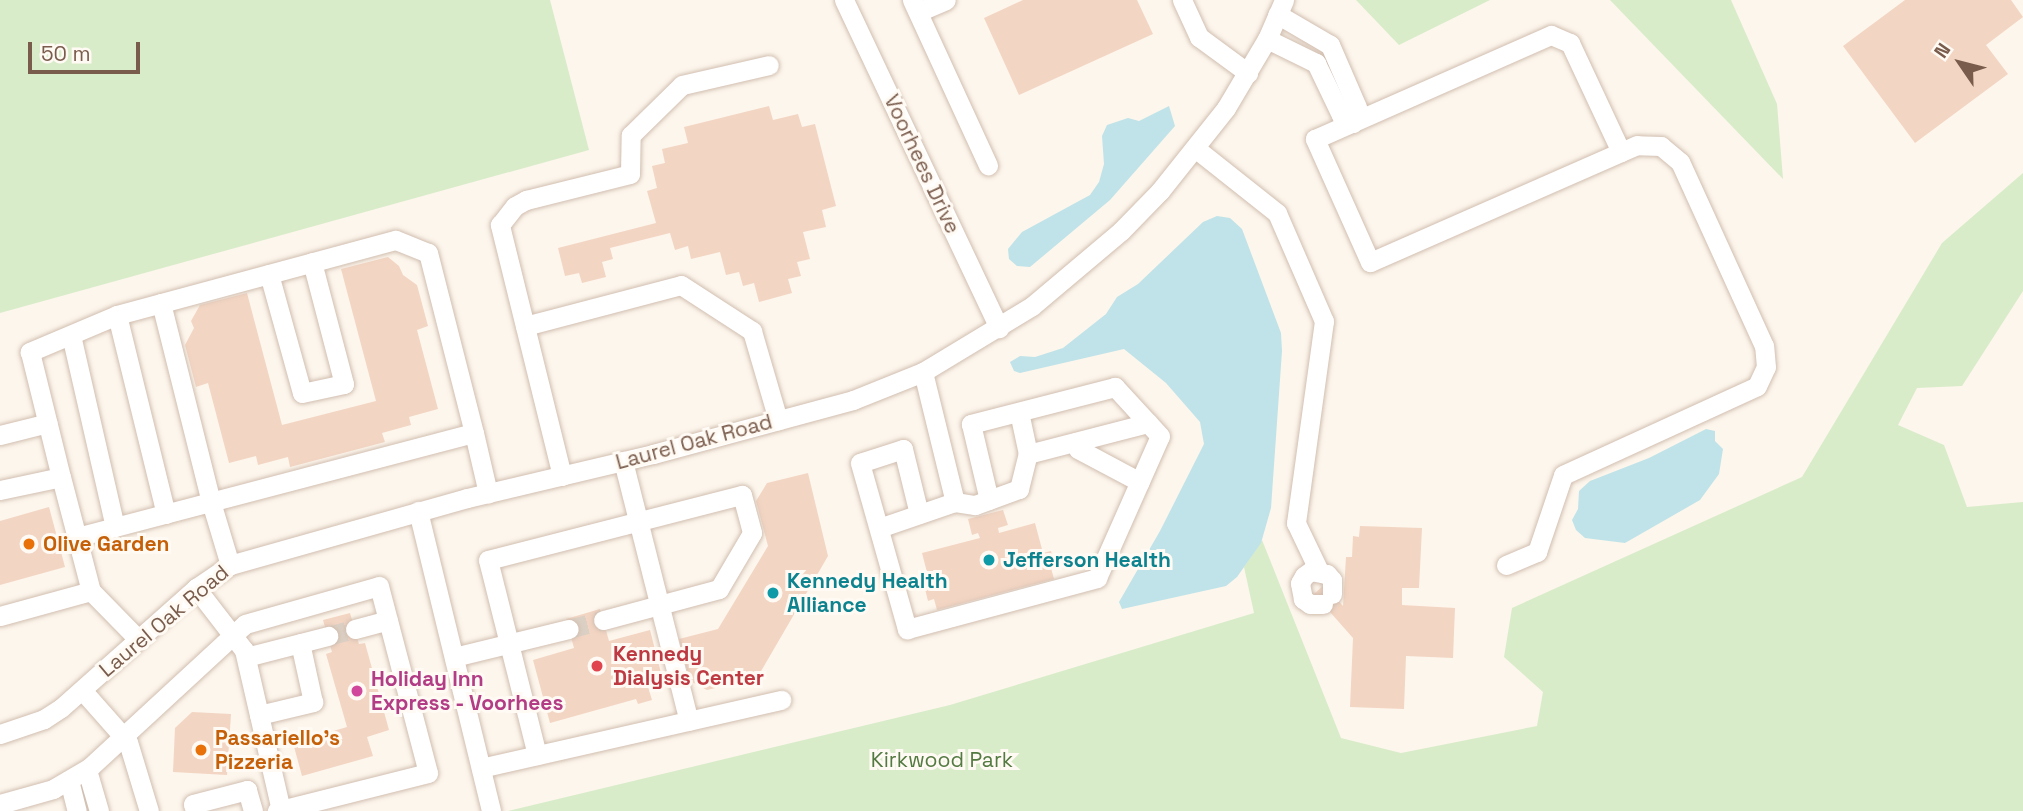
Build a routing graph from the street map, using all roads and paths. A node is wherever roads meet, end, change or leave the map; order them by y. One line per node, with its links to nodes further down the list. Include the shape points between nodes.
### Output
1 (946, 0): 4 (street)
2 (1182, 0): 8 (street, via 1199,37)
3 (849, 2): 18 (street, Voorhees Drive)
4 (915, 6): 12 (street)
5 (1281, 7): 6 (street, Laurel Oak Road); 9 (street, via 1330,45 1357,107)
6 (1267, 39): 8 (street, Laurel Oak Road); 9 (street, via 1316,63 1341,115)
7 (769, 65): 17 (street, via 682,85 631,135 630,174 526,200 506,215 500,225)
8 (1248, 73): 10 (street, Laurel Oak Road)
9 (1353, 123): 11 (street, via 1551,35 1570,43); 11 (street, via 1315,139 1370,262)
10 (1195, 148): 18 (street, Laurel Oak Road, via 1121,231 1074,273); 47 (street, via 1277,213 1324,321 1296,523)
11 (1621, 152): 46 (street, via 1649,144 1672,153 1680,162 1764,346 1766,367 1757,386 1563,474 1537,552)
12 (988, 165)
13 (312, 262): 14 (street); 14 (street, via 344,384 302,393); 25 (street, via 395,240 428,253)
14 (269, 274): 15 (street)
15 (161, 303): 16 (street); 36 (street)
16 (117, 315): 19 (street); 39 (street)
17 (525, 326): 22 (street, via 681,285 752,331); 30 (street)
18 (999, 328): 20 (street, Laurel Oak Road)
19 (71, 335): 23 (street, via 30,352); 42 (street)
20 (923, 372): 22 (street, Laurel Oak Road, via 853,400); 37 (street)
21 (1019, 412): 24 (street, via 1115,387); 28 (street); 35 (street, via 971,424)
22 (778, 420): 29 (street, Laurel Oak Road)
23 (48, 423): 26 (street); 31 (street)
24 (1148, 423): 27 (street); 32 (street, via 1160,436)
25 (474, 433): 34 (street); 36 (street)
26 (0, 435)
27 (1076, 442): 28 (street); 32 (street, via 1078,449)
28 (1028, 454): 35 (street, via 1019,489)
29 (623, 461): 30 (street, Laurel Oak Road); 41 (street)
30 (562, 476): 34 (street, Laurel Oak Road)
31 (61, 477): 33 (street); 44 (street)
32 (1140, 482): 43 (street, via 1097,578 906,629)
33 (0, 490)
34 (488, 493): 38 (street, Laurel Oak Road)
35 (989, 500): 37 (street, via 975,505)
36 (211, 502): 39 (street); 45 (street)
37 (955, 502): 40 (street)
38 (418, 511): 45 (street, Laurel Oak Road); 62 (street)
39 (166, 514): 42 (street)
40 (919, 514): 43 (street); 43 (street, via 903,449 860,463)
41 (638, 522): 50 (street); 50 (street, via 742,495 749,520 752,533 719,589); 60 (street, via 488,561)
42 (115, 527): 44 (street)
43 (879, 528)
44 (77, 537): 49 (street)
45 (230, 565): 48 (street, Laurel Oak Road)
46 (1506, 565)
47 (1319, 570): 47 (street, via 1332,580 1328,599 1310,604 1299,592 1304,576)
48 (196, 588): 56 (street); 58 (street, Laurel Oak Road)
49 (91, 591): 51 (street); 58 (street)
50 (659, 604): 53 (street); 66 (street)
51 (0, 616)
52 (388, 620): 54 (street); 56 (street, via 379,586 245,624); 74 (street, via 428,773)
53 (603, 620)
54 (355, 629)
55 (569, 629): 60 (street)
56 (233, 635): 61 (street); 68 (street)
57 (328, 636): 59 (street)
58 (138, 639): 63 (street, Laurel Oak Road)
59 (300, 643): 61 (street); 65 (street, via 313,702)
60 (509, 643): 62 (street); 69 (street)
61 (246, 657): 65 (street)
62 (454, 657): 70 (street)
63 (82, 690): 67 (street, Laurel Oak Road, via 44,719); 68 (street)
64 (781, 700): 66 (street)
65 (259, 715): 74 (street)
66 (689, 721): 69 (street)
67 (0, 734)
68 (123, 736): 71 (street); 77 (street)
69 (537, 755): 70 (street)
70 (481, 768): 80 (street)
71 (86, 770): 72 (street); 76 (street)
72 (69, 780): 73 (street); 75 (street)
73 (0, 804)
74 (279, 810)
75 (77, 811)
76 (99, 811)
77 (149, 811)
78 (195, 811): 79 (street, via 193,804 247,790)
79 (253, 811)
80 (491, 811)

